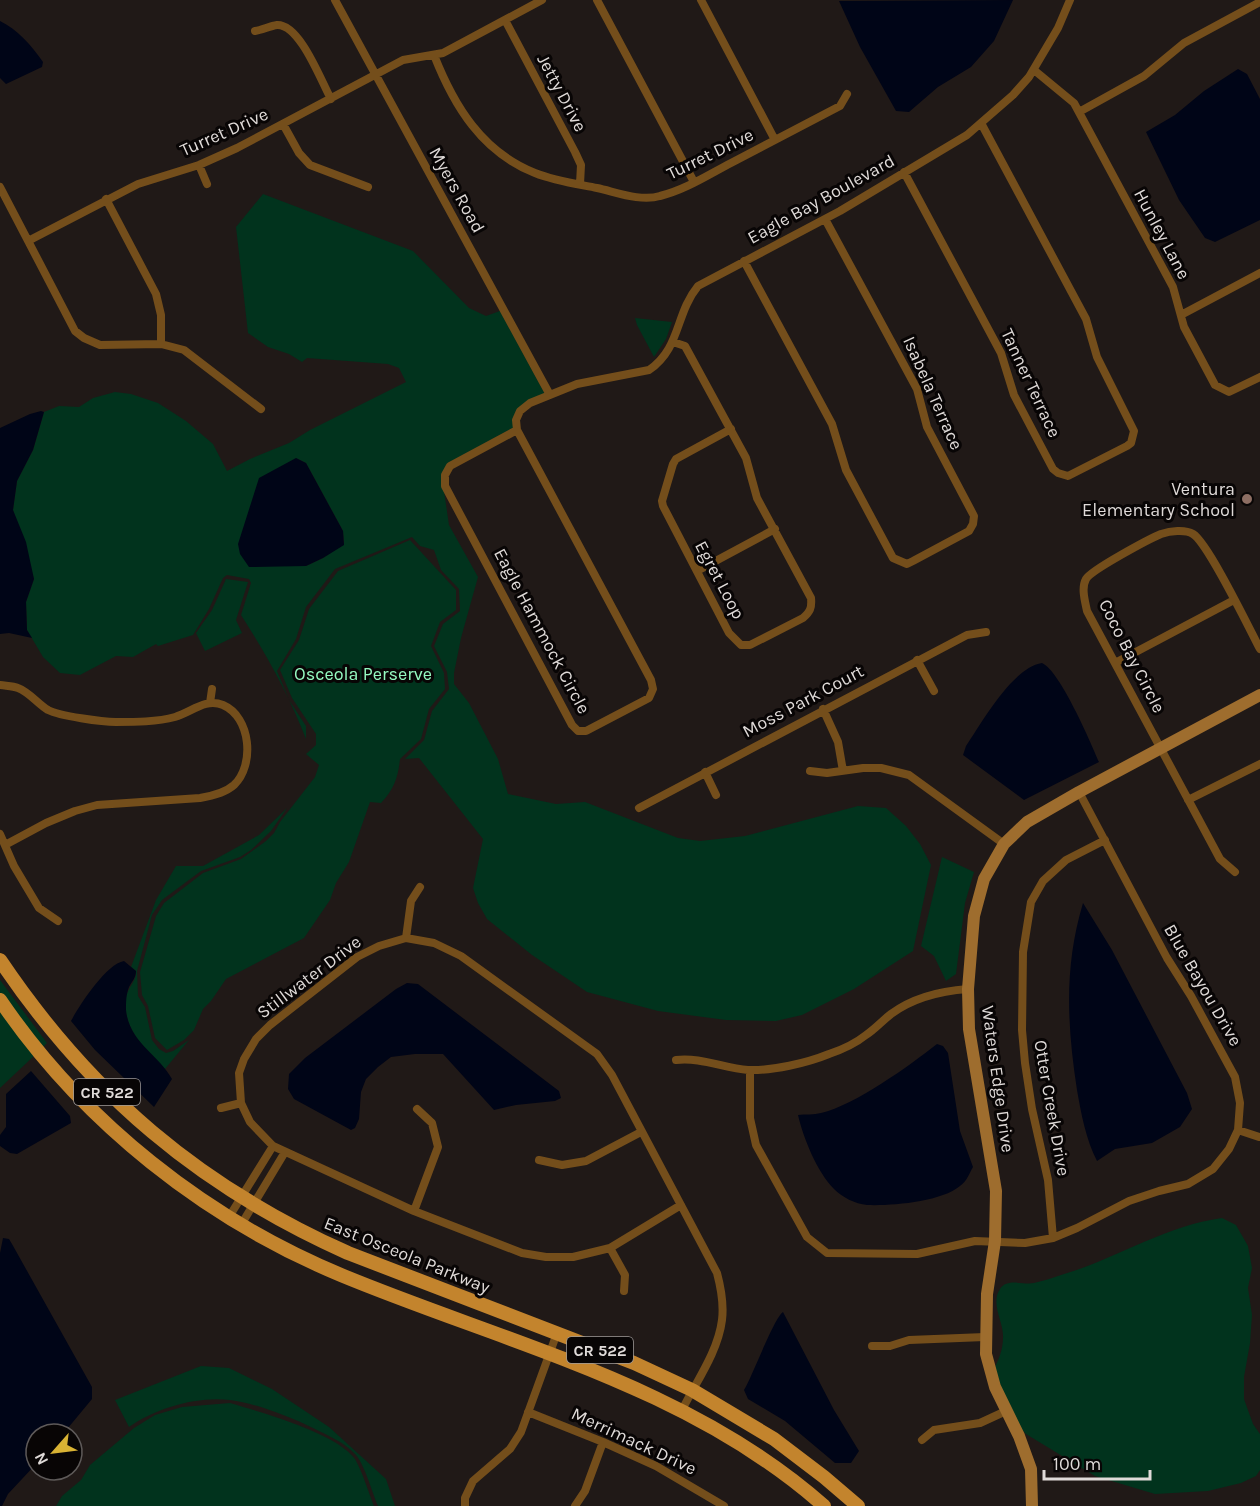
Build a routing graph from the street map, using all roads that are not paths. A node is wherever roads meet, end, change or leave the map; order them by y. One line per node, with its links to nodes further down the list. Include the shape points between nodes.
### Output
1 (335, 0): 11 (street, Myers Road)
2 (542, 0): 7 (street, Turret Drive)
3 (597, 0): 20 (street)
4 (701, 0): 17 (street, Turret Drive)
5 (1070, 0): 10 (street, Eagle Bay Boulevard)
6 (1260, 2): 14 (street, via 1184,43 1144,76)
7 (505, 20): 9 (street, Turret Drive); 22 (street, Jetty Drive, via 581,165)
8 (255, 32): 13 (street, via 278,25 289,28 298,37)
9 (434, 55): 11 (street, Turret Drive, via 404,60); 22 (street, Turret Drive, via 465,117 489,146 535,173)
10 (1034, 70): 14 (street, Hunley Lane, via 1074,103); 15 (street, Eagle Bay Boulevard)
11 (375, 75): 13 (street, Turret Drive); 34 (street, Myers Road)
12 (848, 94): 17 (street, Turret Drive, via 840,106)
13 (331, 99): 16 (street, Turret Drive)
14 (1079, 112): 30 (street, Hunley Lane, via 1173,287)
15 (981, 123): 19 (street, Eagle Bay Boulevard); 19 (street, Tanner Terrace, via 1086,319 1097,357 1134,431 1127,447 1068,476 1053,469 1014,395 1001,353)
16 (283, 124): 18 (street, Turret Drive); 24 (street, via 310,165)
17 (775, 140): 20 (street, Turret Drive)
18 (200, 165): 21 (street); 25 (street, Turret Drive, via 138,184)
19 (904, 172): 26 (street, Eagle Bay Boulevard)
20 (694, 182): 22 (street, Turret Drive, via 658,197)
21 (207, 184)
22 (580, 184)
23 (0, 187): 27 (street)
24 (368, 187)
25 (106, 199): 27 (street, Turret Drive); 32 (street, via 156,294)
26 (825, 219): 28 (street, Eagle Bay Boulevard); 28 (street, Isabela Terrace, via 917,389 927,427 974,516 969,531 913,561 907,564 893,558 846,470 832,424)
27 (28, 241): 32 (street, via 75,331 84,338 100,345)
28 (744, 261): 31 (street, Eagle Bay Boulevard, via 698,286 688,298)
29 (1260, 273): 30 (street)
30 (1181, 315): 33 (street, Hunley Lane, via 1215,385 1229,392)
31 (673, 342): 34 (street, Eagle Bay Boulevard, via 667,354 649,370 569,387); 36 (street, Egret Loop, via 685,346)
32 (161, 344): 35 (street, via 184,350)
33 (1260, 377)
34 (550, 395): 37 (street, via 520,411)
35 (261, 409)
36 (731, 429): 38 (street, Egret Loop, via 746,458 757,498); 39 (street, Egret Loop, via 676,459 662,501)
37 (517, 430): 37 (street, Eagle Hammock Circle, via 450,466 445,475 446,486 572,725 578,731 586,731 648,698 651,680)
38 (775, 529): 39 (street); 39 (street, Egret Loop, via 811,598 812,606 803,618 750,645 741,645 729,633)
39 (697, 571)
40 (1234, 600): 42 (street, Coco Bay Circle); 44 (street); 44 (street, Coco Bay Circle, via 1193,533 1161,534 1086,579 1083,594 1087,611)
41 (986, 632): 43 (street, Moss Park Court, via 967,634)
42 (1260, 649)
43 (917, 660): 47 (street); 50 (street, Moss Park Court)
44 (1115, 663): 51 (street, Coco Bay Circle)
45 (0, 686): 49 (street, via 19,688 48,710 114,722 176,717)
46 (212, 688): 49 (street)
47 (934, 691)
48 (1260, 695): 51 (street, Waters Edge Drive)
49 (210, 703): 63 (street, via 233,711 245,730 248,748 244,770 234,785 200,798 97,805 46,823)
50 (823, 709): 54 (street, via 838,742); 55 (street, Moss Park Court)
51 (1160, 748): 56 (street, Waters Edge Drive); 58 (street, Coco Bay Circle)
52 (1260, 764): 58 (street)
53 (810, 771): 54 (street)
54 (843, 771): 62 (street, via 881,768 909,775)
55 (705, 772): 57 (street); 59 (street, Moss Park Court)
56 (1079, 792): 61 (street, Blue Bayou Drive); 62 (street, Waters Edge Drive, via 1027,822)
57 (716, 795)
58 (1188, 800): 64 (street, Coco Bay Circle, via 1220,859)
59 (639, 807)
60 (0, 834): 63 (street)
61 (1105, 840): 76 (street, Blue Bayou Drive, via 1167,958 1230,1064 1240,1103); 87 (street, Otter Creek Drive, via 1066,860 1043,881 1031,902 1023,952 1025,1063 1048,1180)
62 (1004, 844): 69 (street, Waters Edge Drive, via 984,879 974,916)
63 (5, 845): 66 (street, via 39,908)
64 (1235, 872)
65 (420, 886): 67 (street, via 411,901)
66 (58, 921)
67 (406, 939): 73 (street, Stillwater Drive, via 357,957 270,1025 244,1059 239,1073); 77 (street, Stillwater Drive, via 434,943 461,956 597,1054 612,1074)
68 (0, 960): 82 (main road, East Osceola Parkway / CR 522, via 41,1019 90,1075 156,1137)
69 (968, 989): 72 (street, via 919,998 891,1014 864,1037 830,1054 792,1065); 88 (street, Waters Edge Drive, via 969,1029 996,1191)
70 (0, 1000): 85 (main road, CR 522, via 47,1061 106,1122 173,1180)
71 (676, 1060): 72 (street, via 692,1058)
72 (750, 1070): 88 (street, via 750,1118 756,1145 807,1237 827,1253 917,1254)
73 (241, 1103): 74 (street); 79 (street, Stillwater Drive, via 250,1122)
74 (221, 1108)
75 (417, 1109): 84 (street, via 432,1123 438,1147)
76 (1239, 1130): 78 (street); 87 (street, via 1213,1169 1197,1179 1129,1201)
77 (641, 1132): 81 (street, via 586,1161 562,1165); 83 (street, Stillwater Drive)
78 (1259, 1137)
79 (273, 1146): 80 (street, Stillwater Drive); 82 (street)
80 (285, 1152): 82 (street); 84 (street, Stillwater Drive)
81 (539, 1160)
82 (247, 1202): 85 (street); 86 (street); 91 (main road, East Osceola Parkway / CR 522, via 348,1253)
83 (681, 1205): 89 (street, Stillwater Drive); 95 (street, Stillwater Drive, via 717,1273 722,1296 718,1337)
84 (414, 1211): 89 (street, Stillwater Drive, via 522,1253 573,1257)
85 (229, 1217): 86 (main road, CR 522)
86 (241, 1225): 94 (main road, CR 522, via 341,1275)
87 (1053, 1238): 88 (street, via 1025,1243)
88 (995, 1240): 92 (street, Waters Edge Drive)
89 (610, 1248): 90 (street, via 625,1275)
90 (624, 1291)
91 (557, 1333): 94 (street); 95 (main road, East Osceola Parkway / CR 522)
92 (985, 1337): 93 (street, via 909,1340); 97 (street, Waters Edge Drive, via 995,1387)
93 (872, 1346)
94 (549, 1355): 96 (main road, CR 522); 98 (street)
95 (692, 1390): 96 (street, Stillwater Drive); 105 (main road, East Osceola Parkway / CR 522, via 774,1439)
96 (681, 1410): 104 (main road, CR 522, via 744,1447)
97 (1006, 1411): 99 (street, via 980,1423 934,1430); 106 (street, Waters Edge Drive, via 1031,1469)
98 (528, 1412): 100 (street, Merrimack Drive); 101 (street, via 510,1449 473,1481)
99 (922, 1440)
100 (603, 1442): 102 (street, via 585,1491); 103 (street, Merrimack Drive, via 657,1466)
101 (465, 1506)
102 (575, 1506)
103 (724, 1506)
104 (824, 1506)
105 (858, 1506)
106 (1032, 1506)

